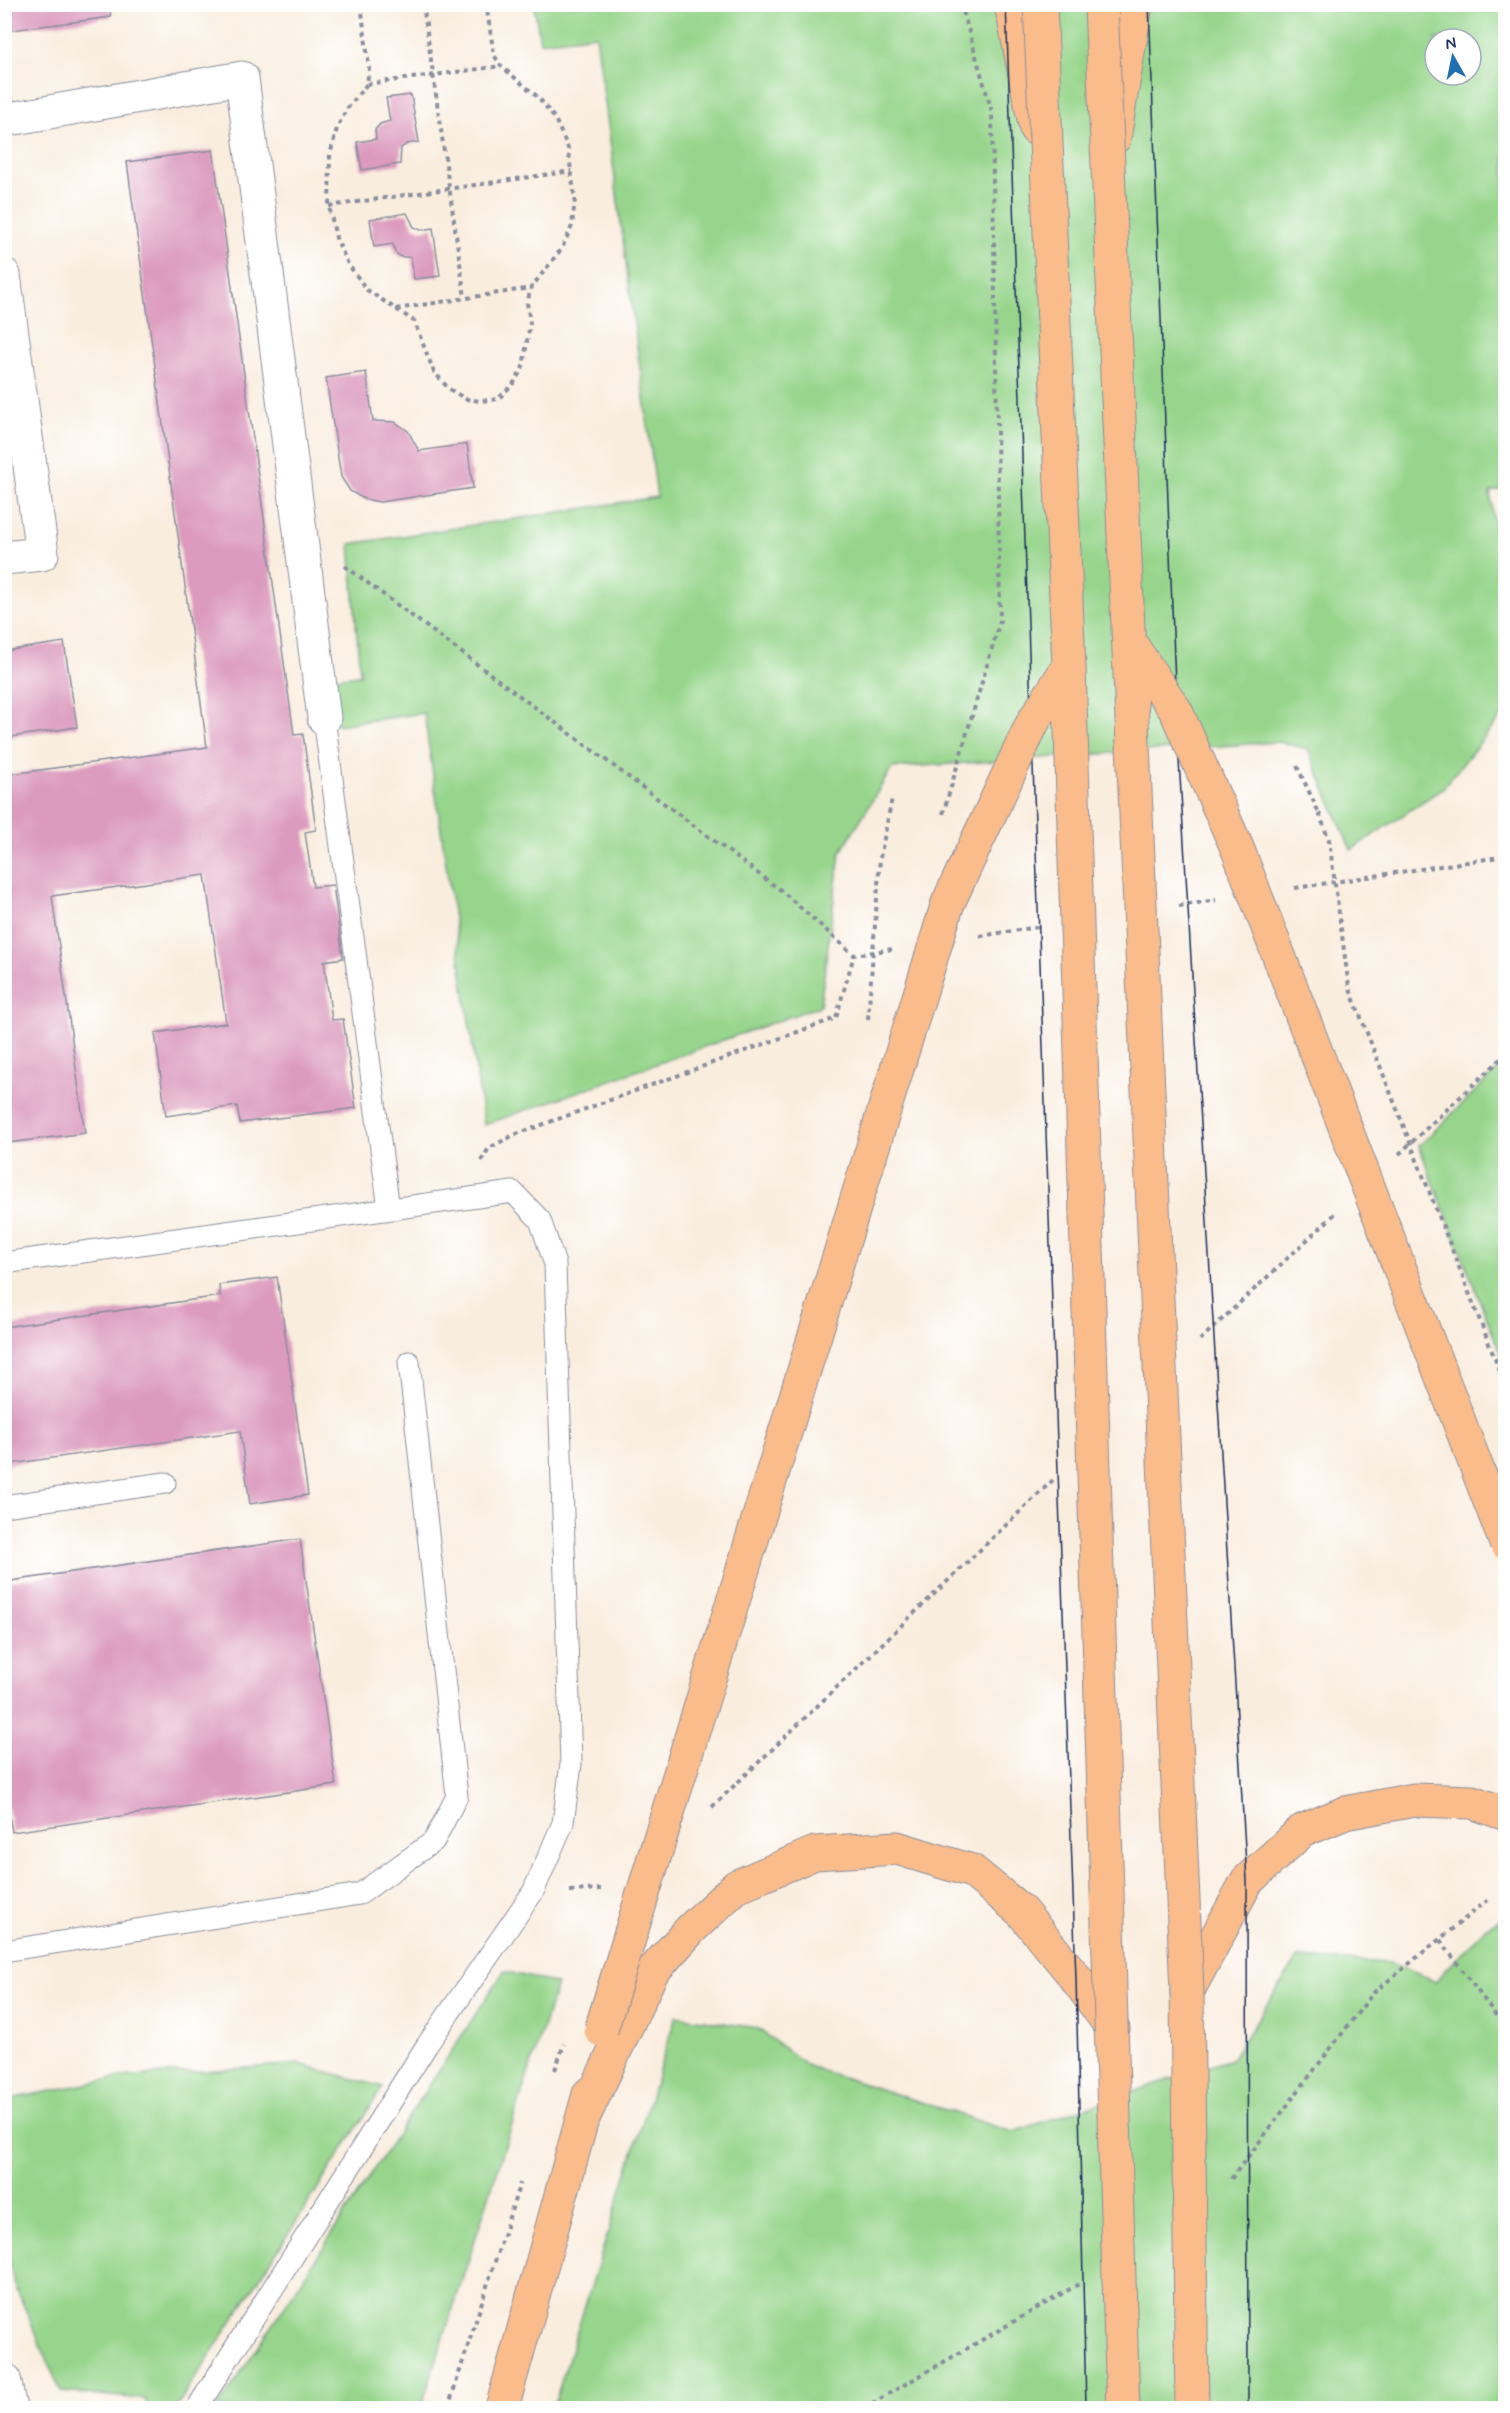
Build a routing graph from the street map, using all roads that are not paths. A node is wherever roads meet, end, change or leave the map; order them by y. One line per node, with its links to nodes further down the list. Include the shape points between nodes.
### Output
1 (1011, 4): 7 (highway, bridge)
2 (1040, 4): 7 (highway, bridge)
3 (1101, 4): 6 (highway, bridge)
4 (1136, 4): 6 (highway, bridge)
5 (4, 120): 12 (street, via 242,78)
6 (1107, 181): 10 (highway, bridge)
7 (1048, 191): 11 (highway, bridge)
8 (4, 275): 9 (street, via 42,554)
9 (4, 558)
10 (1130, 643): 18 (highway, bridge, via 1176,711 1238,850); 21 (highway, bridge)
11 (1069, 666): 22 (highway, bridge); 23 (highway, bridge, via 1033,722 948,903 601,2030)
12 (324, 718): 13 (lane)
13 (389, 1209): 14 (lane); 26 (lane, via 513,1192 540,1220 555,1264 572,1764 563,1823 533,1892 427,2045)
14 (4, 1263)
15 (409, 1362): 20 (lane, via 457,1796 434,1841 360,1894)
16 (165, 1483): 17 (lane)
17 (4, 1506)
18 (1506, 1543)
19 (1506, 1814): 21 (highway, via 1472,1802 1414,1800 1345,1813 1302,1832 1247,1881)
20 (4, 1951)
21 (1187, 1992): 29 (highway, bridge)
22 (1113, 2029): 23 (highway, via 1021,1911 972,1871 897,1848 815,1853 737,1886 652,1972); 28 (highway, bridge)
23 (584, 2116): 27 (highway)
24 (4, 2379): 25 (street)
25 (10, 2409)
26 (197, 2409)
27 (502, 2409)
28 (1123, 2409)
29 (1192, 2409)

